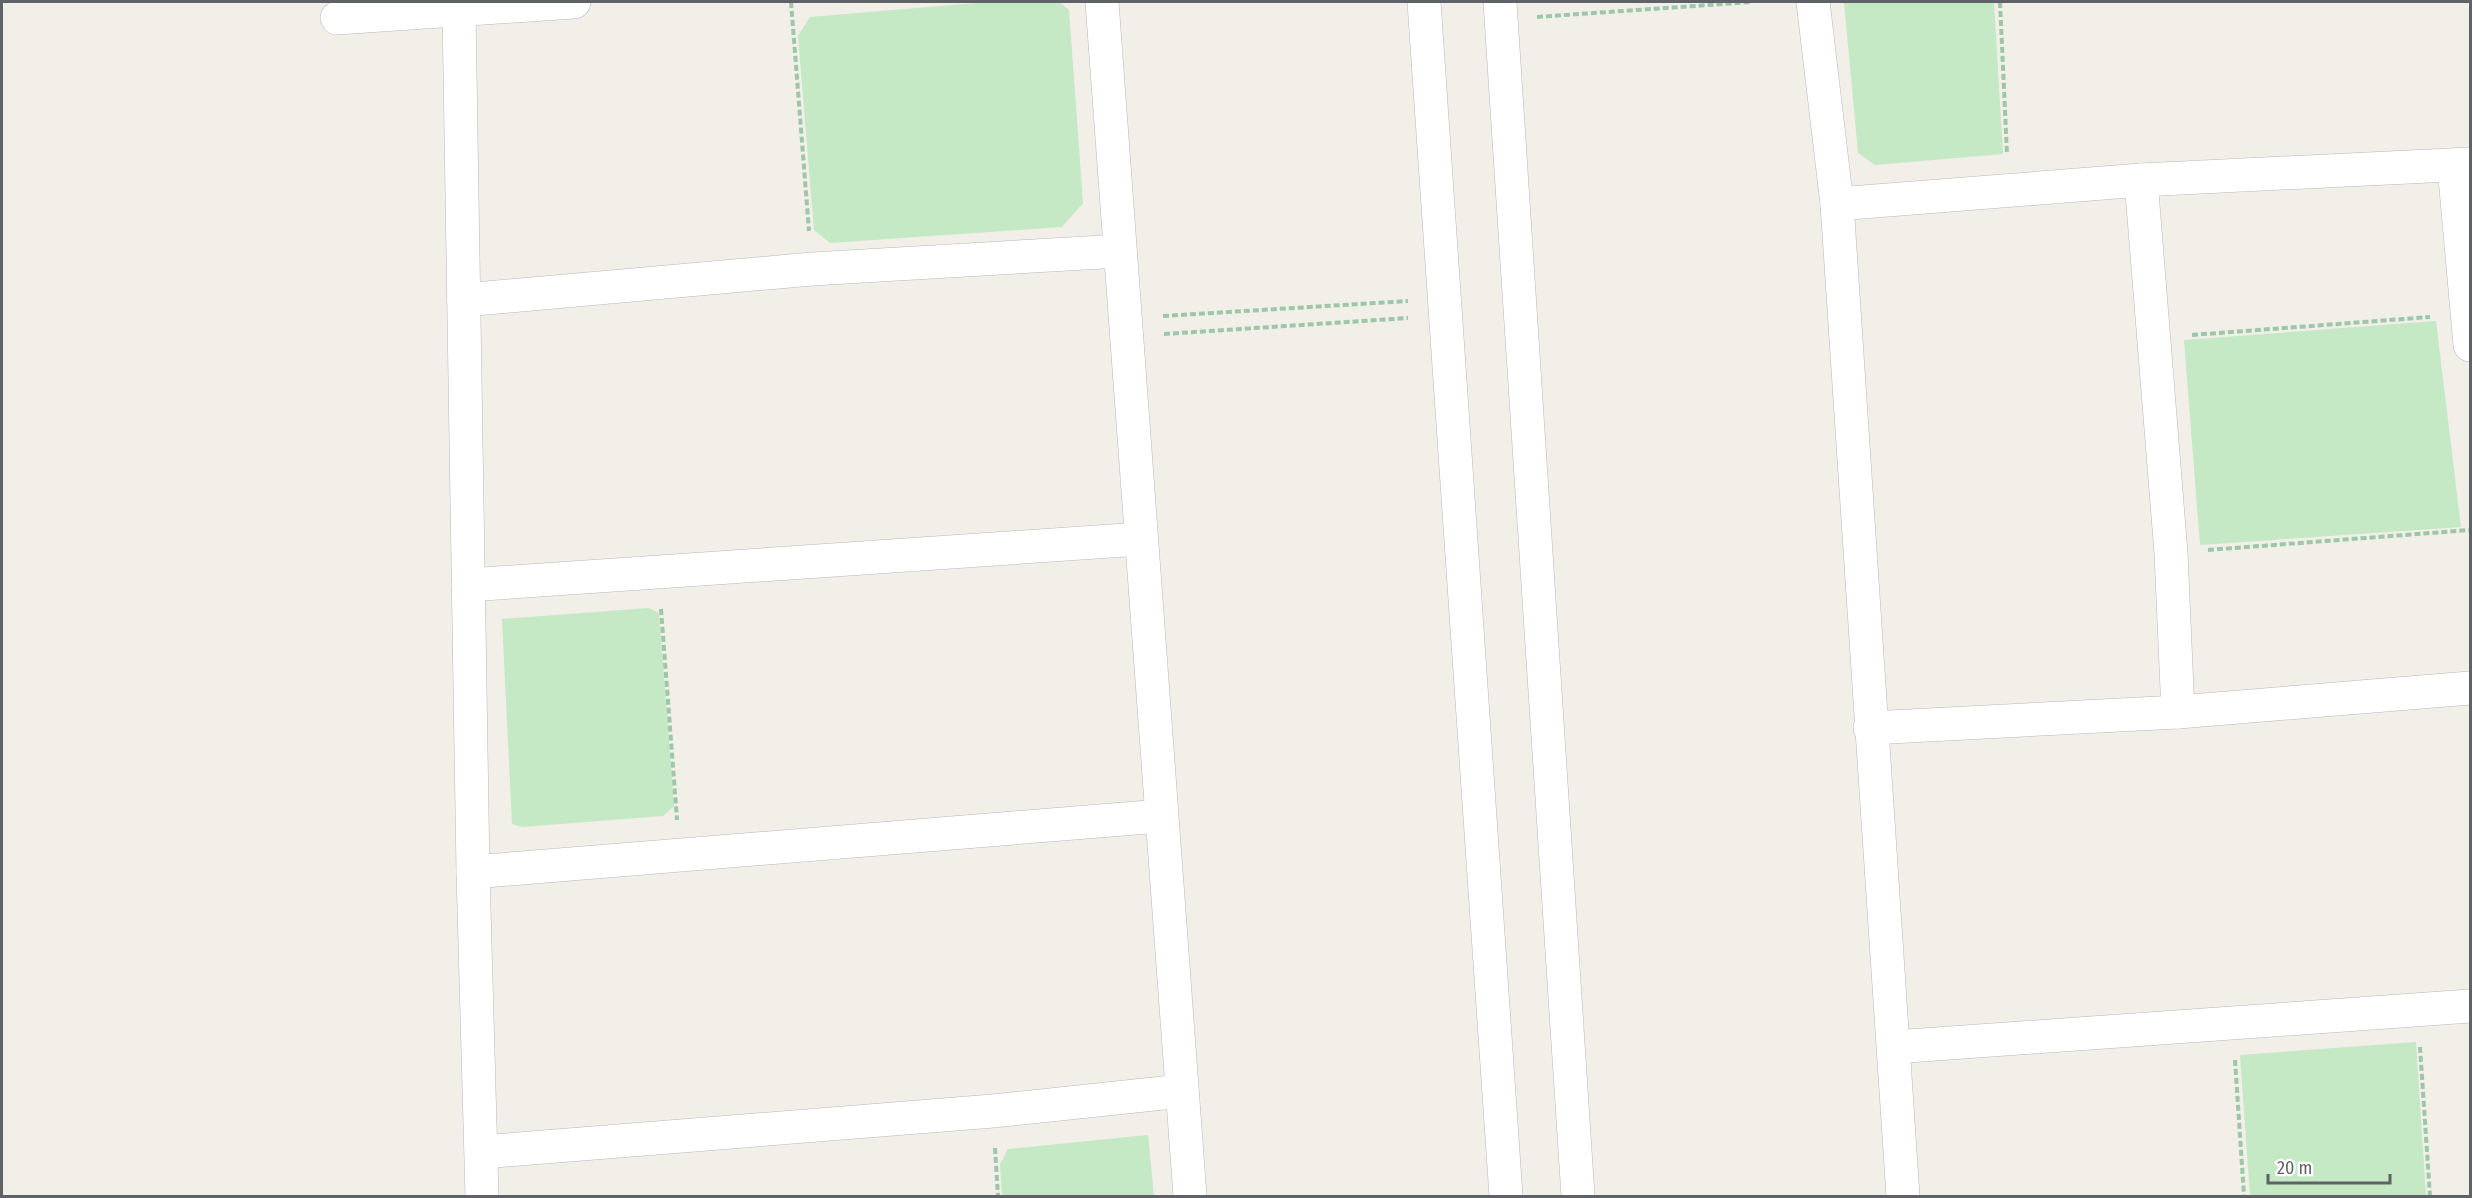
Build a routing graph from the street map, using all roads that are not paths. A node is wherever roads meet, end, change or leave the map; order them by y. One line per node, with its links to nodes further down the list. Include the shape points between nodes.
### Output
1 (574, 2): 5 (street)
2 (1102, 2): 11 (street)
3 (1424, 2): 27 (street)
4 (1812, 2): 10 (street)
5 (459, 10): 7 (street); 12 (street)
6 (1501, 11): 28 (street)
7 (337, 18)
8 (2462, 165): 9 (street); 13 (street)
9 (2141, 180): 10 (street); 17 (street, via 2171,553)
10 (1837, 204): 18 (street)
11 (1120, 252): 12 (street, via 812,269); 14 (street)
12 (464, 300): 15 (street)
13 (2468, 330)
14 (1140, 539): 15 (street); 19 (street)
15 (468, 585): 20 (street)
16 (2470, 688): 17 (street)
17 (2178, 712): 18 (street)
18 (1870, 728): 22 (street)
19 (1161, 816): 20 (street); 23 (street)
20 (473, 872): 24 (street)
21 (2470, 1006): 22 (street)
22 (1894, 1047): 29 (street)
23 (1182, 1091): 24 (street, via 993,1111); 26 (street)
24 (482, 1152): 25 (street)
25 (482, 1197)
26 (1190, 1197)
27 (1506, 1197)
28 (1578, 1197)
29 (1903, 1197)

